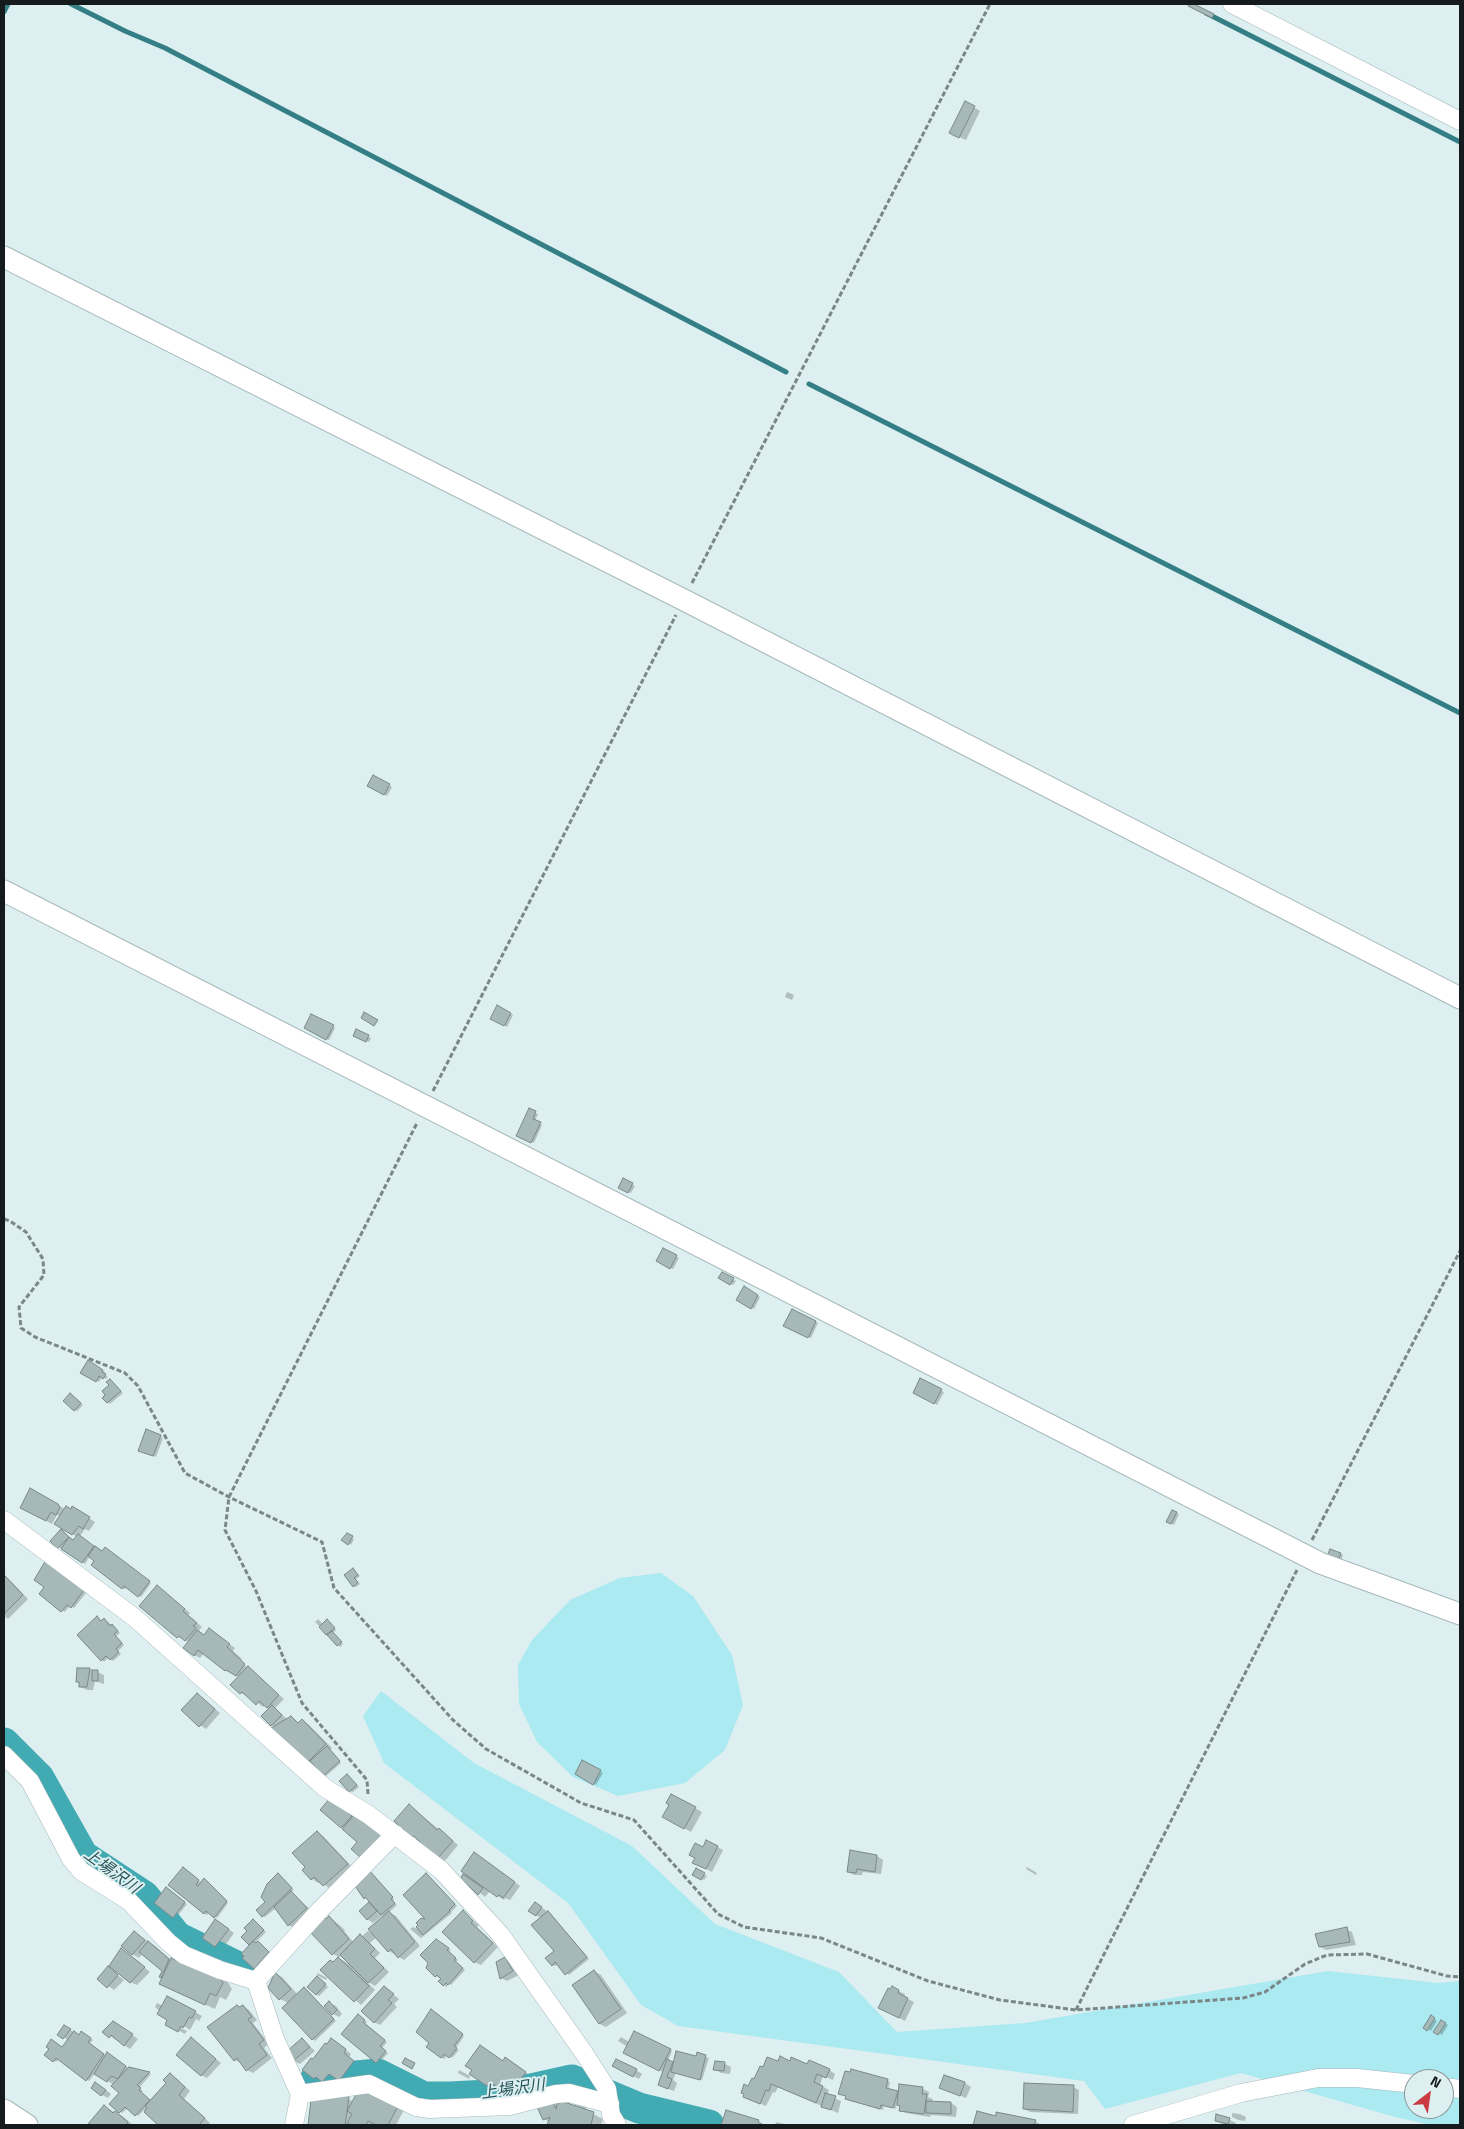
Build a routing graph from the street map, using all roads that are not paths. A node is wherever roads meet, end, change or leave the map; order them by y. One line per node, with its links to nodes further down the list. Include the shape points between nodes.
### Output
1 (1232, 4): 2 (street)
2 (1460, 121)
3 (4, 257): 5 (street, via 684,600)
4 (4, 891): 7 (street, via 1320,1563)
5 (1460, 998)
6 (4, 1520): 9 (street, via 135,1618 325,1788)
7 (1460, 1614)
8 (4, 1755): 10 (street, via 30,1781 71,1859 82,1871 129,1901 184,1955)
9 (395, 1834): 10 (street); 13 (street, via 441,1870 500,1934 607,2089)
10 (256, 1980): 12 (street, via 275,2039)
11 (1404, 2083): 18 (street, via 1318,2078 1240,2093)
12 (300, 2094): 13 (street, via 369,2084 416,2107 430,2109 510,2106 569,2093); 16 (street)
13 (610, 2104): 17 (street, via 611,2115)
14 (4, 2110): 15 (street)
15 (28, 2125)
16 (294, 2125)
17 (617, 2125)
18 (1133, 2125)

